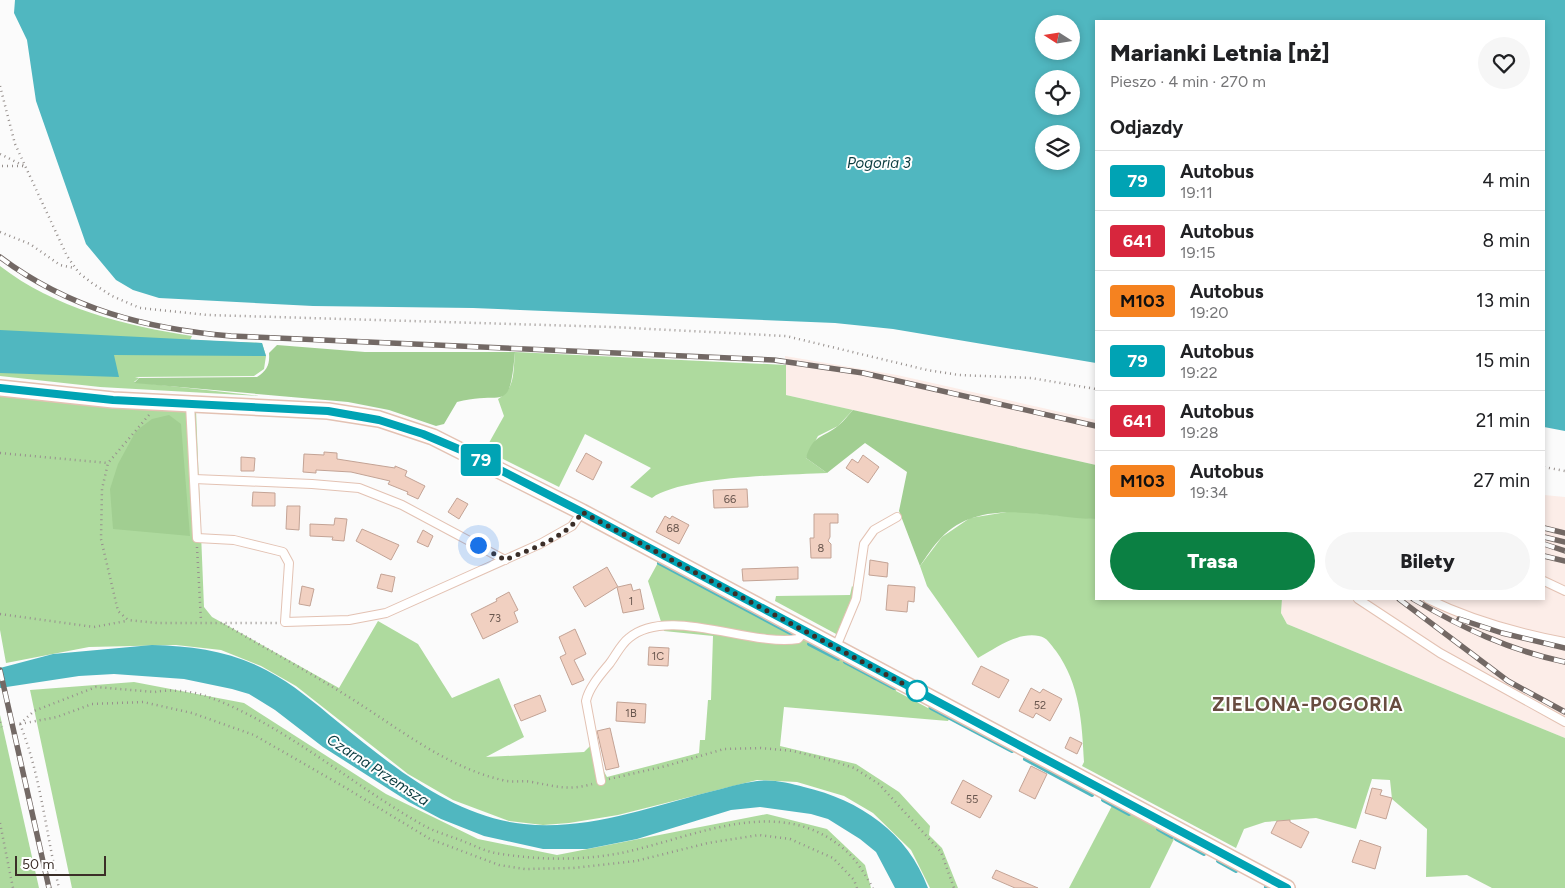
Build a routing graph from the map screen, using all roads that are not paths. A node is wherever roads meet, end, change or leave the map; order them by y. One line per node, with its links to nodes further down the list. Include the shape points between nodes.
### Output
1 (0, 388): 2 (street)
2 (190, 404): 3 (lane); 4 (street, via 328,411 387,422 450,445)
3 (194, 479): 6 (lane, via 360,488 402,505); 6 (lane, via 197,538 234,540 283,552 289,563 284,622 349,620 386,614)
4 (582, 512): 6 (lane, via 575,523 563,531); 11 (street)
5 (897, 517): 13 (lane, via 874,530 864,544 856,599)
6 (505, 560)
7 (1545, 581): 8 (lane)
8 (1565, 591)
9 (1360, 600): 14 (lane, via 1440,653)
10 (1430, 600): 12 (lane, via 1489,624)
11 (805, 631): 13 (street); 15 (lane, via 798,639 774,640 671,626 646,629 628,639 590,690 586,701)
12 (1565, 642)
13 (836, 647): 16 (street)
14 (1565, 722)
15 (601, 781)
16 (1287, 888)

